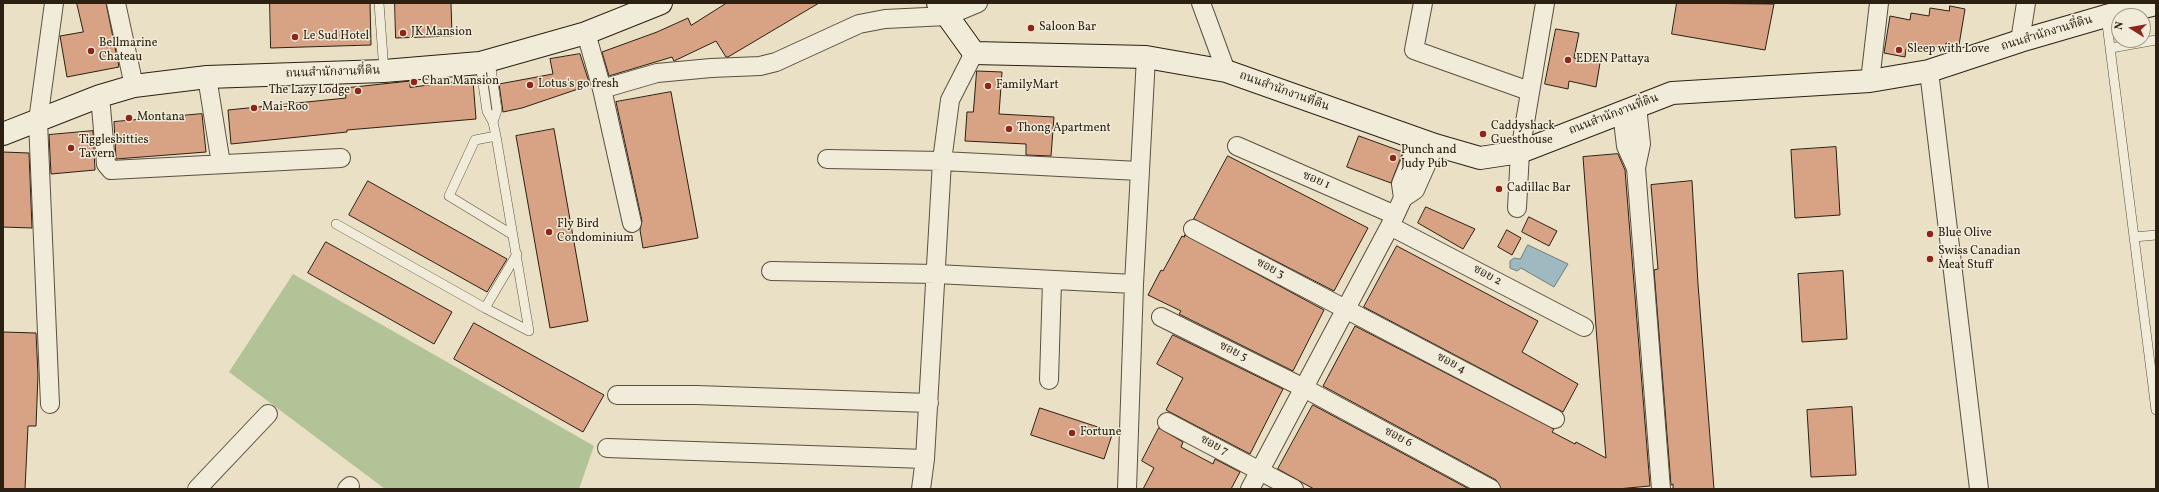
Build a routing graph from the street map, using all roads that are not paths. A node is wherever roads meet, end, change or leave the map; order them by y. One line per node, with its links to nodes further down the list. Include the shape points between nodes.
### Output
1 (54, 3): 30 (street)
2 (116, 3): 25 (street)
3 (379, 3): 20 (lane)
4 (661, 3): 14 (street, ถนนสำนักงานที่ดิน)
5 (978, 3): 12 (street)
6 (1423, 3): 27 (street, via 1414,50)
7 (1546, 3): 27 (street)
8 (1879, 3): 24 (street)
9 (2026, 3): 15 (street)
10 (1204, 4): 21 (street)
11 (2152, 4): 13 (street, ถนนสำนักงานที่ดิน)
12 (942, 9): 17 (street); 26 (street, via 859,24 776,62 760,66 657,73)
13 (2106, 16): 15 (street, ถนนสำนักงานที่ดิน); 16 (lane)
14 (586, 33): 19 (street, ถนนสำนักงานที่ดิน); 26 (street)
15 (2020, 41): 22 (street, ถนนสำนักงานที่ดิน)
16 (2111, 48): 48 (lane)
17 (974, 52): 18 (street, ถนนสำนักงานที่ดิน); 38 (street, via 950,100)
18 (1146, 57): 21 (street, ถนนสำนักงานที่ดิน); 40 (street)
19 (485, 62): 20 (street, ถนนสำนักงานที่ดิน); 32 (lane, via 487,111)
20 (384, 71): 23 (street, ถนนสำนักงานที่ดิน)
21 (1226, 71): 33 (street, ถนนสำนักงานที่ดิน)
22 (1929, 71): 24 (street, ถนนสำนักงานที่ดิน); 77 (street)
23 (207, 77): 25 (street, ถนนสำนักงานที่ดิน); 39 (street)
24 (1870, 81): 29 (street, ถนนสำนักงานที่ดิน, via 1672,93)
25 (134, 86): 28 (street, ถนนสำนักงานที่ดิน)
26 (602, 90): 43 (street)
27 (1529, 91): 35 (street)
28 (100, 96): 30 (street, ถนนสำนักงานที่ดิน); 39 (street, via 106,164 111,170)
29 (1630, 109): 35 (street, ถนนสำนักงานที่ดิน); 76 (street, via 1626,146 1636,168)
30 (38, 121): 31 (street, ถนนสำนักงานที่ดิน); 61 (street)
31 (3, 134)
32 (496, 136): 46 (lane); 46 (lane, via 475,140 449,196)
33 (1427, 142): 35 (street, ถนนสำนักงานที่ดิน, via 1480,158); 42 (street, via 1401,184 1403,198)
34 (1237, 146): 42 (street, ซอย 1)
35 (1520, 152): 41 (street)
36 (341, 158): 39 (street)
37 (827, 159): 38 (street)
38 (942, 161): 40 (street); 51 (street)
39 (221, 164)
40 (1139, 171): 53 (street)
41 (1517, 208)
42 (1393, 220): 55 (street); 57 (street, ซอย 2)
43 (632, 223)
44 (336, 224): 54 (lane)
45 (1193, 229): 55 (street, ซอย 3)
46 (513, 235): 49 (lane)
47 (2156, 235): 48 (lane)
48 (2134, 237): 63 (lane)
49 (517, 254): 54 (lane); 54 (lane, via 529,331)
50 (771, 271): 51 (street)
51 (936, 274): 52 (street); 62 (street)
52 (1052, 281): 53 (street); 58 (street)
53 (1134, 284): 72 (street)
54 (485, 308)
55 (1346, 308): 59 (street); 65 (street, ซอย 4)
56 (1161, 317): 59 (street, ซอย 5)
57 (1584, 327)
58 (1049, 380)
59 (1304, 388): 69 (street); 75 (street, ซอย 6)
60 (617, 395): 62 (street, via 696,395)
61 (50, 404)
62 (929, 404): 68 (street)
63 (2156, 410)
64 (268, 414): 70 (street)
65 (1555, 419)
66 (1167, 422): 69 (street, ซอย 7)
67 (607, 448): 68 (street)
68 (926, 459): 71 (street)
69 (1260, 470): 73 (street); 74 (street, ซอย 7)
70 (197, 489)
71 (921, 489)
72 (1127, 489)
73 (1250, 489)
74 (1294, 489)
75 (1491, 489)
76 (1661, 489)
77 (1979, 489)

